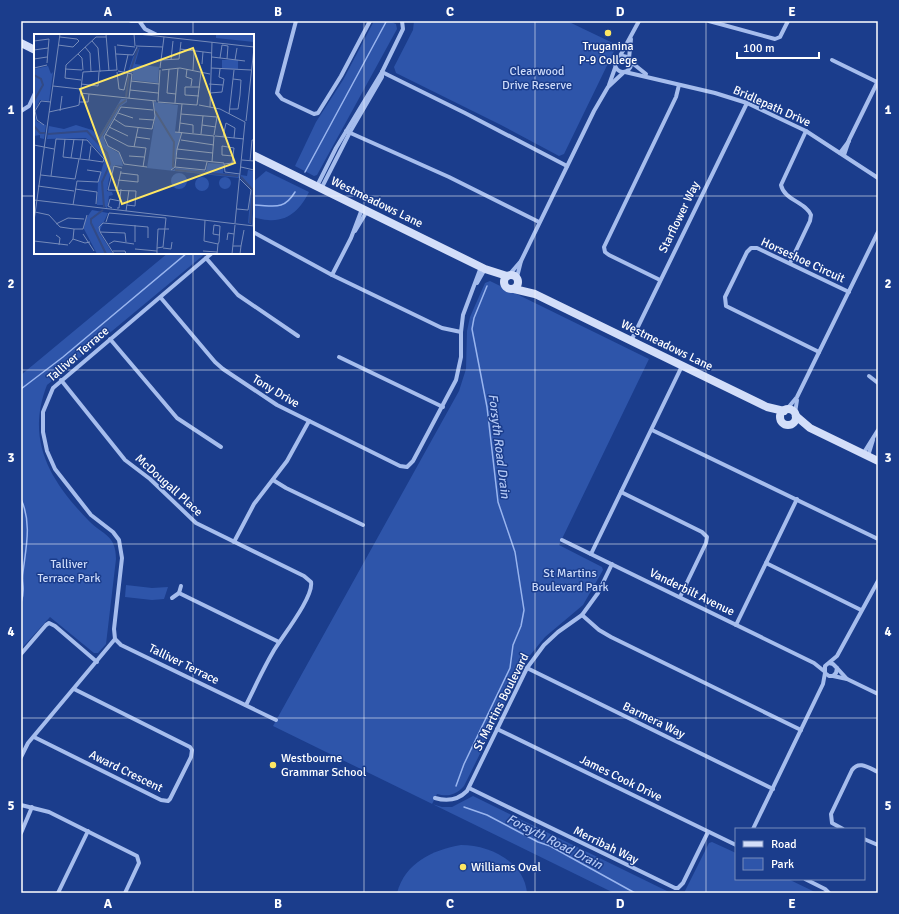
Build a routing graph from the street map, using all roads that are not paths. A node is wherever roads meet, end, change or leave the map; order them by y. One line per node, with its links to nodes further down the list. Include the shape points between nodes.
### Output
1 (132, 21): 2 (street)
2 (140, 21): 10 (street, via 145,29)
3 (296, 21): 4 (street, via 277,93 282,99 314,114 318,113 327,100)
4 (370, 21)
5 (402, 21): 18 (street, via 403,30)
6 (639, 21): 11 (street)
7 (709, 21): 9 (street)
8 (788, 21): 9 (street, via 780,37 775,39)
9 (717, 22)
10 (155, 34)
11 (631, 39): 14 (street); 15 (street)
12 (21, 43): 13 (street)
13 (34, 50)
14 (620, 56): 15 (street); 17 (street, via 614,63)
15 (630, 60): 19 (street, via 630,68); 20 (street, Bridlepath Drive)
16 (832, 60): 21 (street)
17 (615, 68): 19 (street); 23 (street)
18 (382, 72): 27 (street); 31 (street)
19 (624, 72): 20 (street, Bridlepath Drive); 23 (street)
20 (648, 76): 22 (street, Bridlepath Drive)
21 (878, 82): 29 (street)
22 (679, 85): 25 (street, Bridlepath Drive, via 715,92); 46 (street, via 676,97 604,247 609,255)
23 (608, 87): 31 (street)
24 (34, 95): 26 (street, via 29,106)
25 (747, 103): 28 (street, Bridlepath Drive); 46 (street, Starflower Way)
26 (21, 111)
27 (348, 131): 33 (street); 35 (street)
28 (806, 131): 29 (street, Bridlepath Drive); 41 (street, via 780,186 811,215)
29 (842, 154): 32 (street, Bridlepath Drive)
30 (254, 156): 33 (street, Westmeadows Lane)
31 (567, 166): 35 (street)
32 (878, 178)
33 (319, 188): 34 (street, Westmeadows Lane)
34 (364, 210): 42 (street, Westmeadows Lane); 43 (street)
35 (539, 222): 40 (street)
36 (878, 232): 48 (street)
37 (254, 233): 43 (street)
38 (211, 254): 39 (street, Talliver Terrace)
39 (206, 258): 50 (street, Talliver Terrace); 52 (street, via 238,295)
40 (521, 260): 44 (street); 45 (street)
41 (790, 263): 48 (street, Horseshoe Circuit); 55 (street, Horseshoe Circuit, via 757,248 751,248 725,297 725,304)
42 (486, 269): 44 (street, Westmeadows Lane); 47 (street, Westmeadows Lane); 51 (street, via 474,286 464,310)
43 (332, 275): 51 (street, via 442,328)
44 (508, 275): 45 (street, Westmeadows Lane); 47 (street, via 504,282)
45 (518, 278): 47 (street, via 518,285); 49 (street, Westmeadows Lane)
46 (660, 280): 54 (street, Starflower Way)
47 (510, 288): 49 (street, Westmeadows Lane)
48 (849, 292): 55 (street)
49 (536, 294): 54 (street, Westmeadows Lane)
50 (161, 298): 53 (street, Talliver Terrace); 65 (street, Tony Drive, via 223,369 277,405)
51 (461, 332): 62 (street, via 459,371)
52 (298, 336)
53 (110, 339): 59 (street, Talliver Terrace); 70 (street, via 177,418)
54 (631, 341): 57 (street, Westmeadows Lane)
55 (819, 352): 61 (street)
56 (339, 356): 62 (street)
57 (682, 366): 63 (street, Westmeadows Lane); 68 (street)
58 (869, 376): 60 (street)
59 (61, 380): 79 (street, McDougall Place, via 125,460 150,479 196,523); 91 (street, Talliver Terrace, via 51,392 44,412 43,432 47,451 55,469 92,515 119,540 122,558)
60 (878, 383)
61 (797, 397): 63 (street); 64 (street)
62 (443, 408): 65 (street, Tony Drive, via 413,461 406,466 400,466)
63 (784, 413): 64 (street); 66 (street, via 784,424)
64 (795, 415): 66 (street, via 795,421); 67 (street)
65 (309, 421): 73 (street)
66 (791, 424): 67 (street)
67 (810, 428): 71 (street)
68 (652, 430): 74 (street); 75 (street)
69 (878, 430): 71 (street)
70 (221, 447)
71 (866, 455): 72 (street)
72 (878, 461)
73 (274, 480): 76 (street); 79 (street, via 257,500)
74 (621, 492): 80 (street); 86 (street, via 702,532 707,537)
75 (797, 499): 77 (street); 81 (street)
76 (363, 525)
77 (878, 539)
78 (562, 540): 80 (street, Vanderbilt Avenue)
79 (234, 542): 92 (street, McDougall Place, via 312,582 311,590 302,607)
80 (591, 554): 82 (street, Vanderbilt Avenue)
81 (766, 563): 88 (street); 90 (street)
82 (612, 564): 86 (street, Vanderbilt Avenue); 89 (street, St Martins Boulevard, via 598,593)
83 (878, 581): 88 (street)
84 (181, 586): 85 (street)
85 (179, 593): 87 (street); 92 (street)
86 (680, 597): 90 (street, Vanderbilt Avenue)
87 (172, 598)
88 (861, 610): 94 (street)
89 (582, 615): 99 (street, St Martins Boulevard, via 544,645); 109 (street, via 607,635)
90 (736, 625): 96 (street, Vanderbilt Avenue)
91 (115, 639): 95 (street); 106 (street, Talliver Terrace)
92 (279, 642): 106 (street)
93 (21, 654): 95 (street, via 49,623)
94 (837, 656): 97 (street); 98 (street)
95 (97, 662): 104 (street)
96 (814, 663): 97 (street, Vanderbilt Avenue); 100 (street, Vanderbilt Avenue)
97 (828, 664): 98 (street); 100 (street)
98 (837, 667): 101 (street, via 836,673); 102 (street)
99 (527, 668): 108 (street, St Martins Boulevard); 114 (street, Barmera Way)
100 (825, 672): 101 (street); 103 (street)
101 (832, 676): 102 (street); 103 (street)
102 (847, 679): 105 (street)
103 (823, 684): 109 (street)
104 (74, 689): 110 (street); 110 (street, Award Crescent, via 190,747 191,757 168,801 161,800)
105 (878, 694)
106 (246, 705): 107 (street, Talliver Terrace)
107 (276, 720)
108 (498, 729): 113 (street, St Martins Boulevard); 121 (street, James Cook Drive)
109 (801, 730): 114 (street)
110 (34, 737): 111 (street)
111 (21, 758)
112 (878, 772): 119 (street, via 857,765 852,770 831,814 832,823)
113 (469, 788): 115 (street, St Martins Boulevard, via 451,800); 121 (street, Merribah Way, via 675,888 683,883)
114 (773, 789): 118 (street)
115 (435, 798)
116 (21, 805): 117 (street)
117 (32, 807): 120 (street, via 49,812); 122 (street)
118 (754, 828)
119 (841, 828)
120 (88, 831): 127 (street); 128 (street, via 139,859)
121 (708, 832): 124 (street, James Cook Drive)
122 (21, 833)
123 (865, 839): 125 (street)
124 (735, 845)
125 (878, 845)
126 (807, 880): 129 (street)
127 (58, 893)
128 (125, 893)
129 (829, 893)

